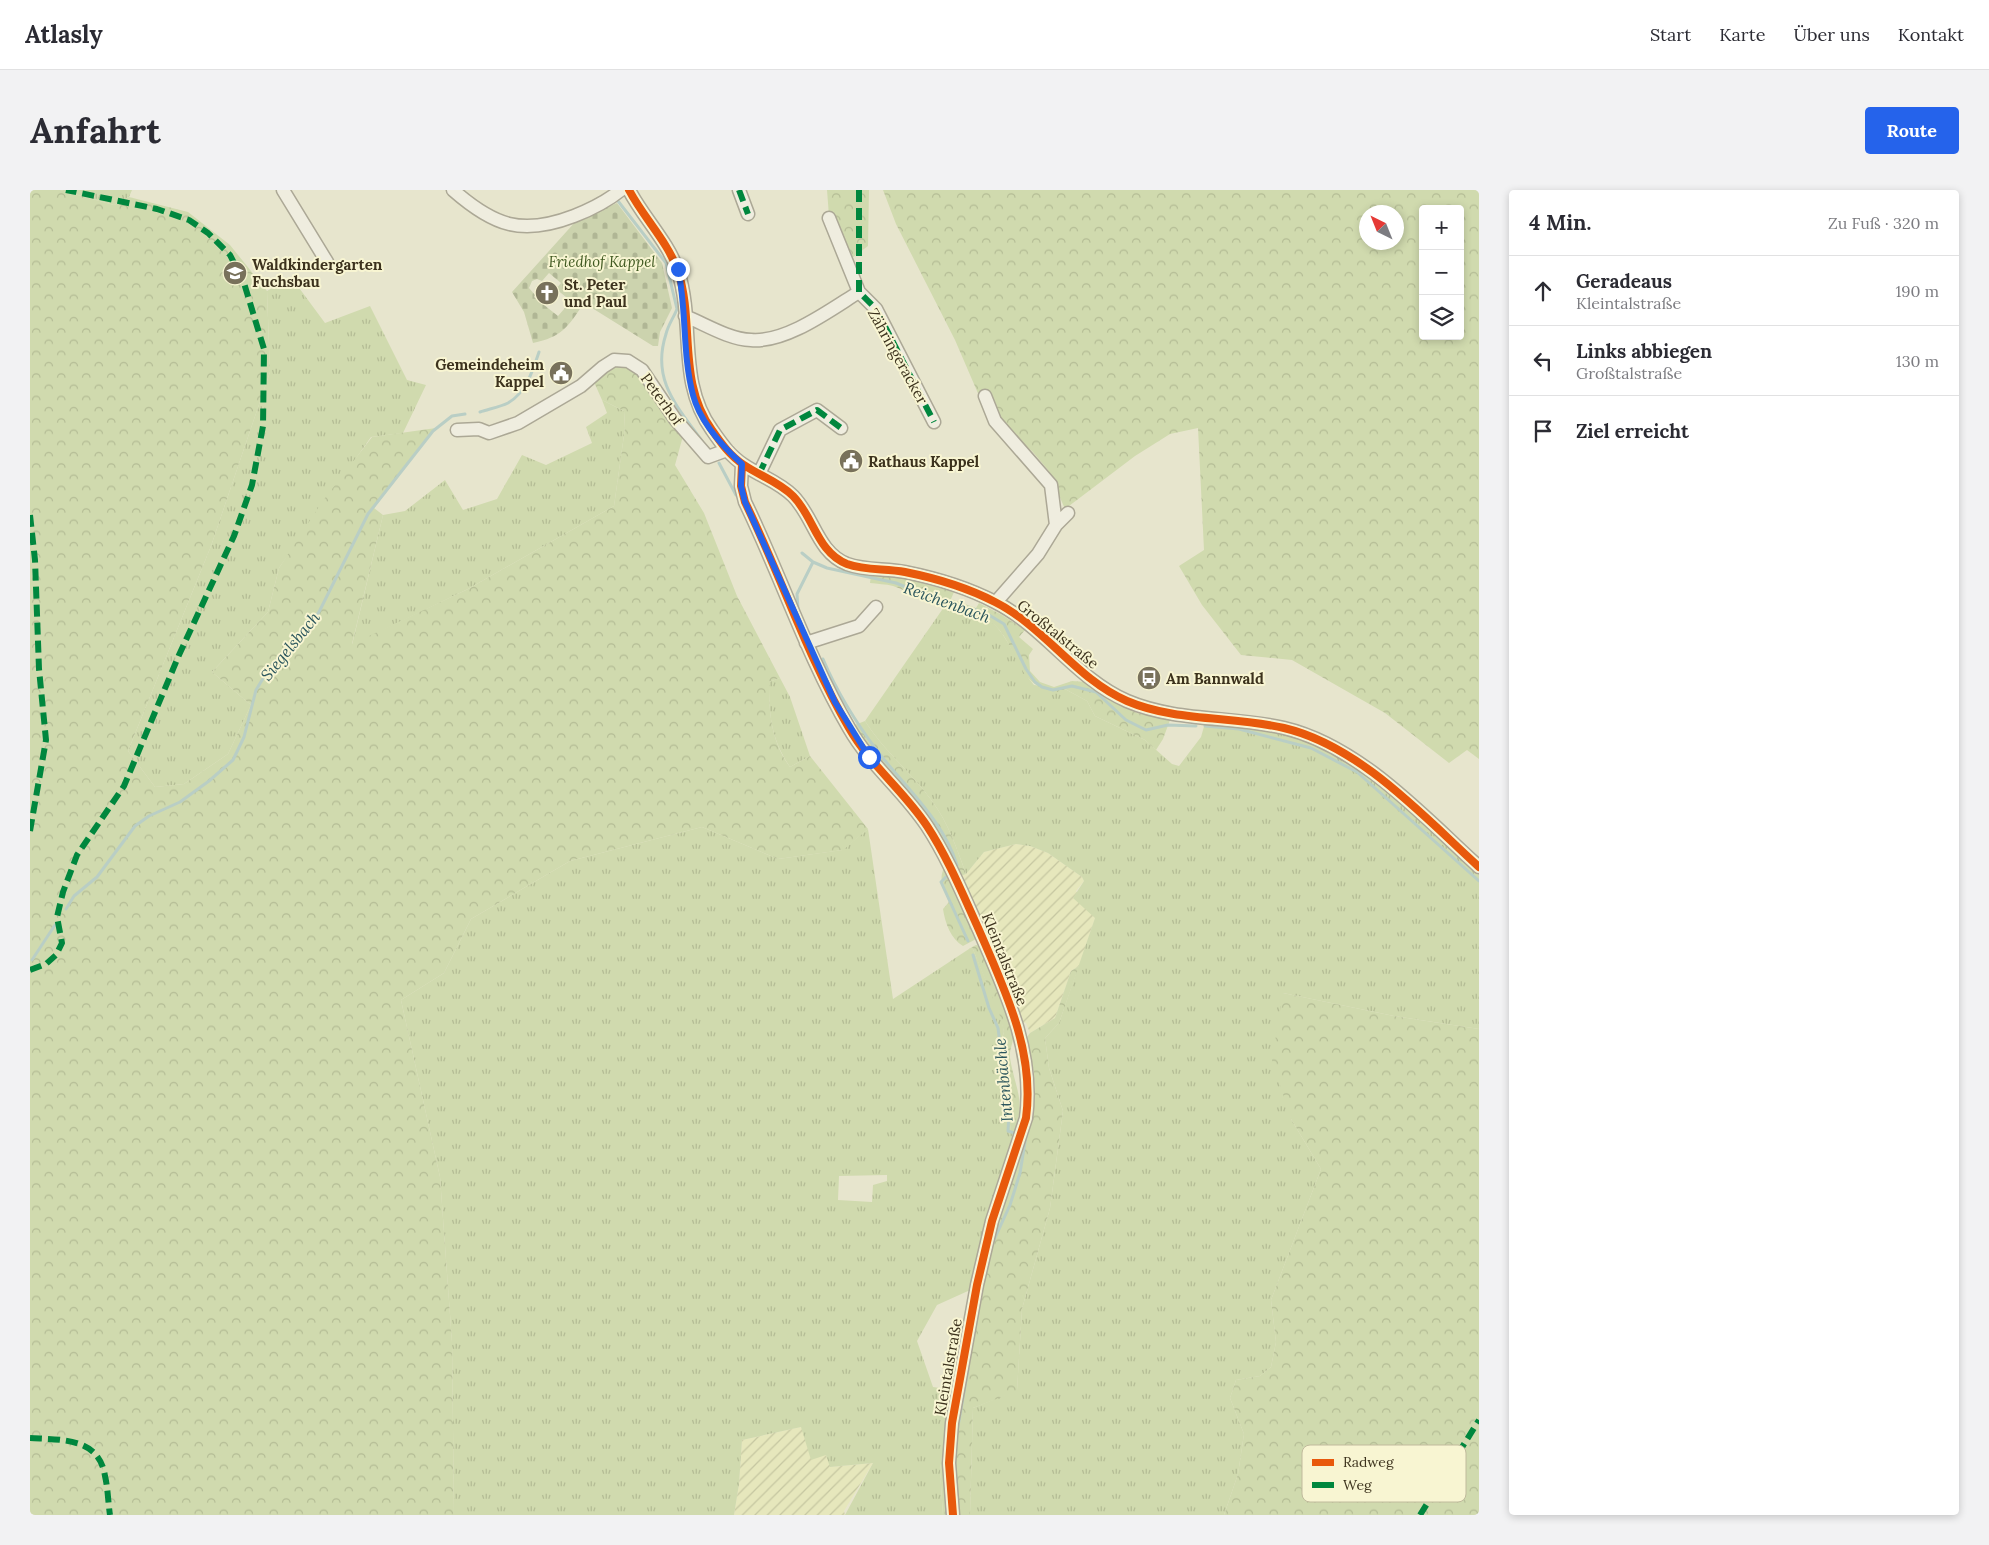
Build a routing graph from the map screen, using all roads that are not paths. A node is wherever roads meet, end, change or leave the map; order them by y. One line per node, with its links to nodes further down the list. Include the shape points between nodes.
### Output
1 (283, 190): 7 (street)
2 (453, 190): 4 (street, via 481,213 500,222 531,228 554,224 598,207)
3 (739, 190): 5 (street)
4 (620, 193): 9 (street, Großtalstraße, via 678,269)
5 (748, 214)
6 (829, 218): 8 (street, Zähringeracker)
7 (327, 262)
8 (859, 292): 9 (street, Zähringeracker, via 812,321 773,338 740,338); 11 (street, Zähringeracker, via 876,309)
9 (685, 316): 14 (street, Großtalstraße, via 693,396)
10 (985, 396): 18 (street, via 995,421 1051,485)
11 (934, 422)
12 (840, 428): 16 (street, via 817,410 780,430)
13 (457, 430): 14 (street, Peterhof, via 479,429 489,433 518,423 581,386 614,360 628,361 642,370 675,419 708,457)
14 (720, 452): 15 (street, Großtalstraße)
15 (742, 464): 16 (street, Großtalstraße); 21 (street, Kleintalstraße, via 741,486 745,502 772,558)
16 (759, 474): 19 (street, Großtalstraße, via 795,498 821,543 846,564 904,572)
17 (1068, 513): 18 (street)
18 (1056, 525): 19 (street, via 1038,554)
19 (996, 602): 22 (street, Großtalstraße, via 1044,636 1104,688 1126,700 1191,716 1286,729 1325,744 1367,768)
20 (876, 607): 21 (street, via 859,626)
21 (806, 643): 23 (street, Kleintalstraße, via 850,730 926,825 956,879 1002,986 1020,1037 1028,1076 1026,1118 992,1221 952,1423 949,1464)
22 (1479, 867)
23 (953, 1515)

